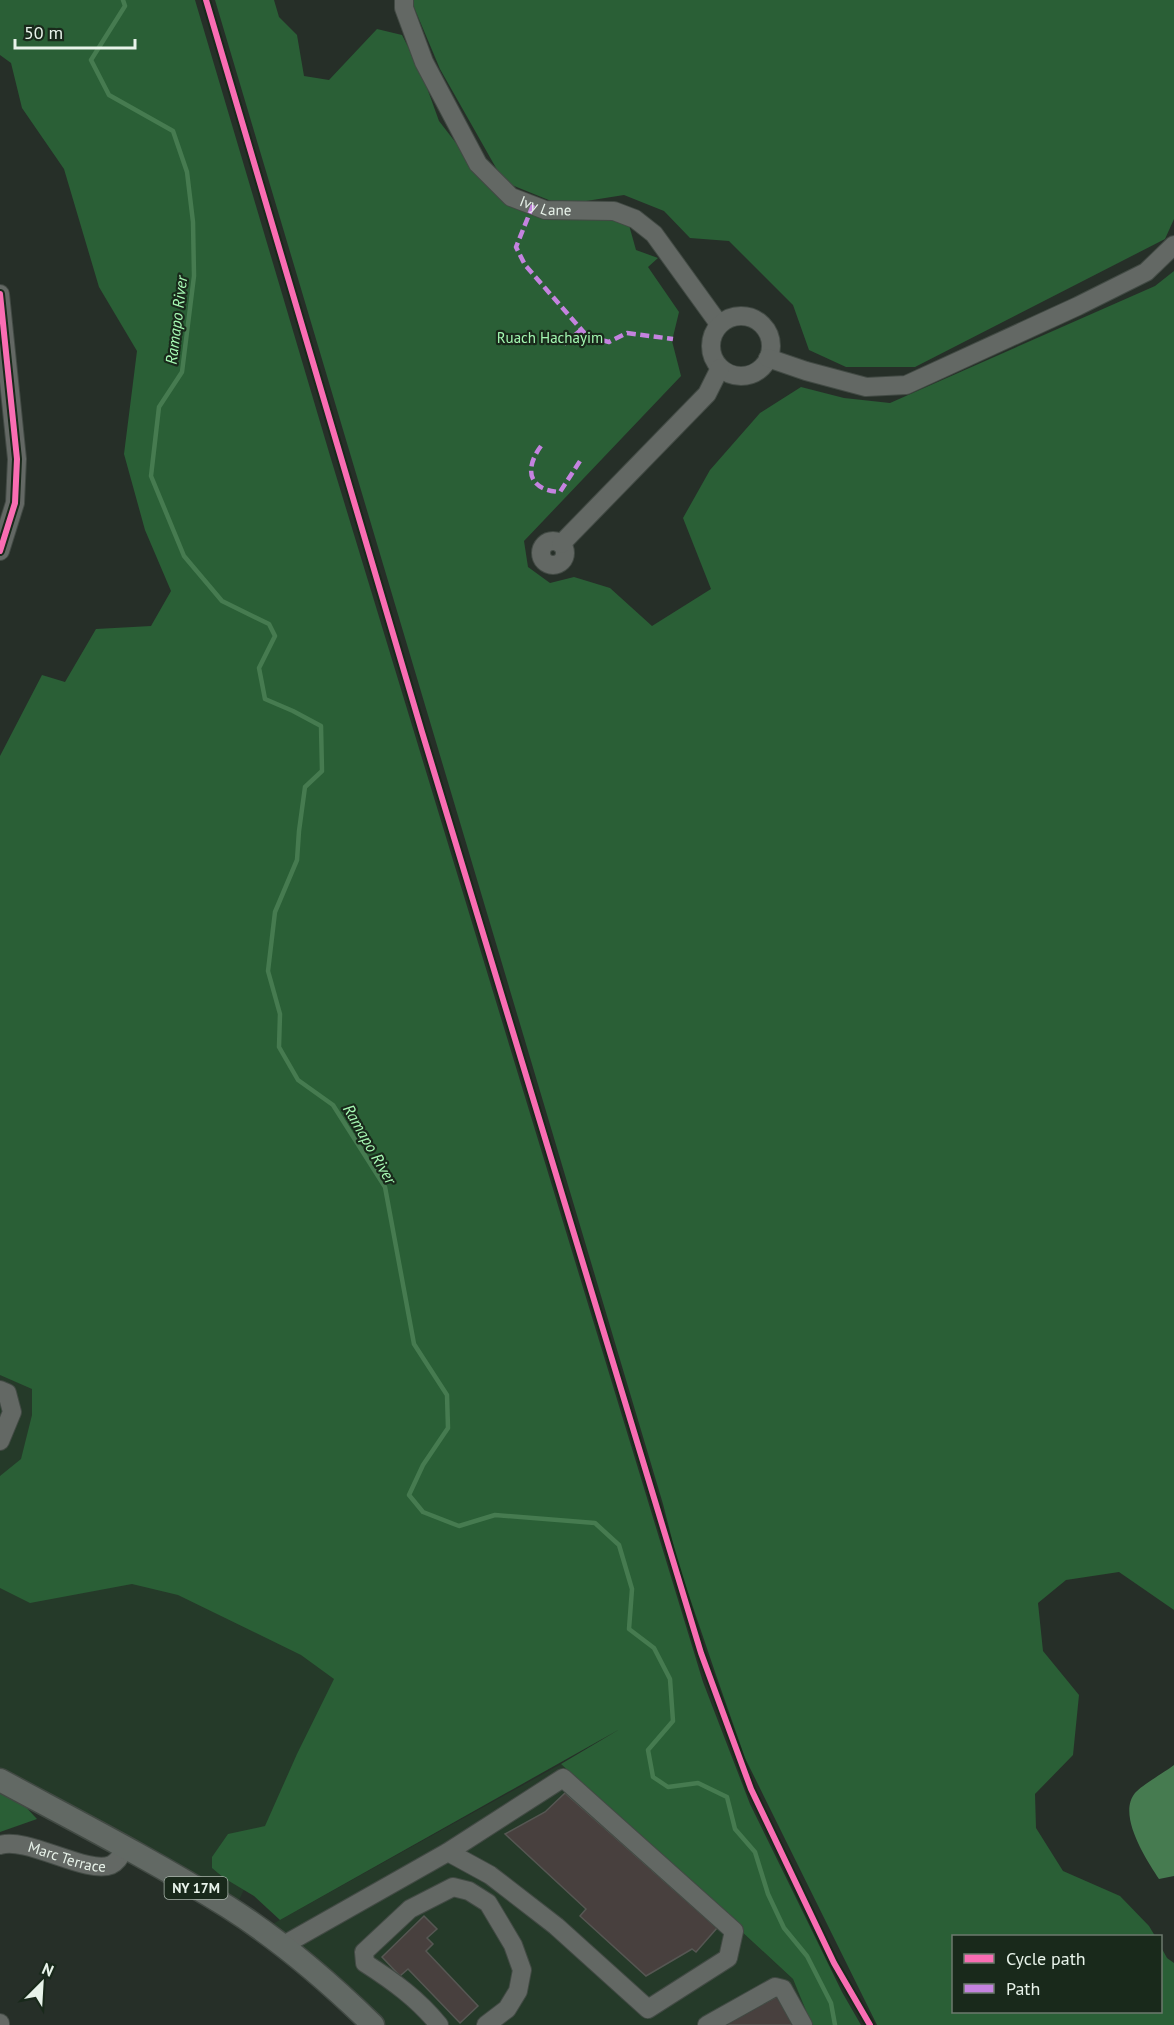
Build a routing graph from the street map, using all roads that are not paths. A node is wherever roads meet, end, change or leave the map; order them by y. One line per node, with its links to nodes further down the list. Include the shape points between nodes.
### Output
1 (404, 0): 4 (street, Ivy Lane, via 406,16 424,62 478,164 511,197 545,210 614,211 635,219 654,234)
2 (1174, 245): 5 (street, via 1146,272 906,385 866,387)
3 (0, 294): 8 (street, via 17,459 15,503)
4 (719, 324): 5 (street, via 738,316 757,321 770,337); 6 (street, via 713,333 711,352)
5 (768, 358): 6 (street, via 764,366 747,375 738,376)
6 (720, 368): 7 (street, via 707,394)
7 (561, 544)
8 (0, 551)
9 (0, 1390): 10 (street, via 7,1393 12,1412)
10 (0, 1441)
11 (0, 1780): 13 (main road, NY 17M)
12 (0, 1845): 13 (street, Marc Terrace, via 22,1845 93,1866 110,1866)
13 (125, 1847): 15 (main road, NY 17M, via 228,1907)
14 (448, 1852): 14 (street, via 490,1875 556,1926 648,2009 728,1958 734,1931 563,1778); 15 (street)
15 (282, 1946): 16 (main road, NY 17M)
16 (373, 2025)
17 (439, 2025): 18 (street, via 399,1985 365,1963 364,1952 410,1909 453,1887 469,1891 488,1903 522,1970 518,1991 507,2009)
18 (486, 2025)
19 (708, 2025): 20 (street, via 775,1988 783,1989)
20 (803, 2025)

